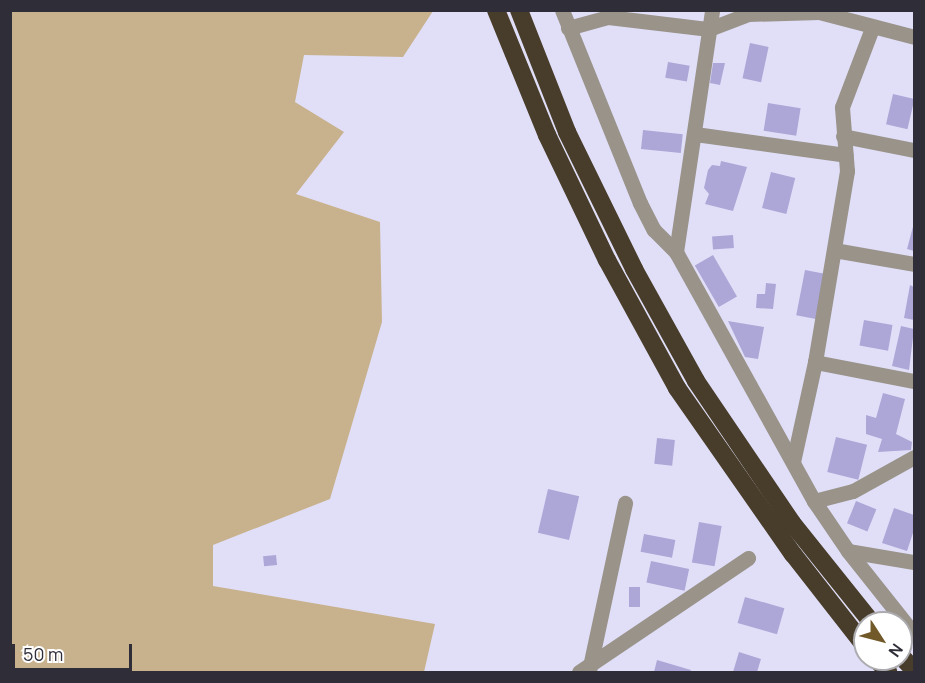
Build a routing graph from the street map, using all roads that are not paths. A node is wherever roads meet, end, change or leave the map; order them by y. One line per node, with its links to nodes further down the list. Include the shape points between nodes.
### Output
1 (562, 10): 5 (street)
2 (712, 10): 7 (street)
3 (520, 14): 25 (highway, via 567,132 633,269 696,381 792,523)
4 (498, 16): 26 (highway, via 547,135 592,229 677,388 793,554)
5 (568, 28): 7 (street, via 608,17); 14 (street, via 640,202 654,230)
6 (872, 28): 7 (street, via 810,12 748,14); 8 (street); 10 (street, via 842,107)
7 (709, 29): 9 (street)
8 (915, 37)
9 (695, 134): 12 (street); 14 (street)
10 (843, 136): 11 (street); 12 (street)
11 (915, 150)
12 (846, 155): 13 (street)
13 (834, 250): 15 (street); 16 (street)
14 (676, 252): 19 (street)
15 (915, 264)
16 (815, 362): 17 (street); 19 (street)
17 (915, 381)
18 (915, 457): 20 (street, via 853,491)
19 (793, 462): 20 (street)
20 (814, 501): 22 (street)
21 (625, 503): 28 (street)
22 (848, 551): 24 (street); 27 (street)
23 (748, 558): 28 (street)
24 (915, 562)
25 (862, 611)
26 (853, 631)
27 (915, 634)
28 (586, 670)

